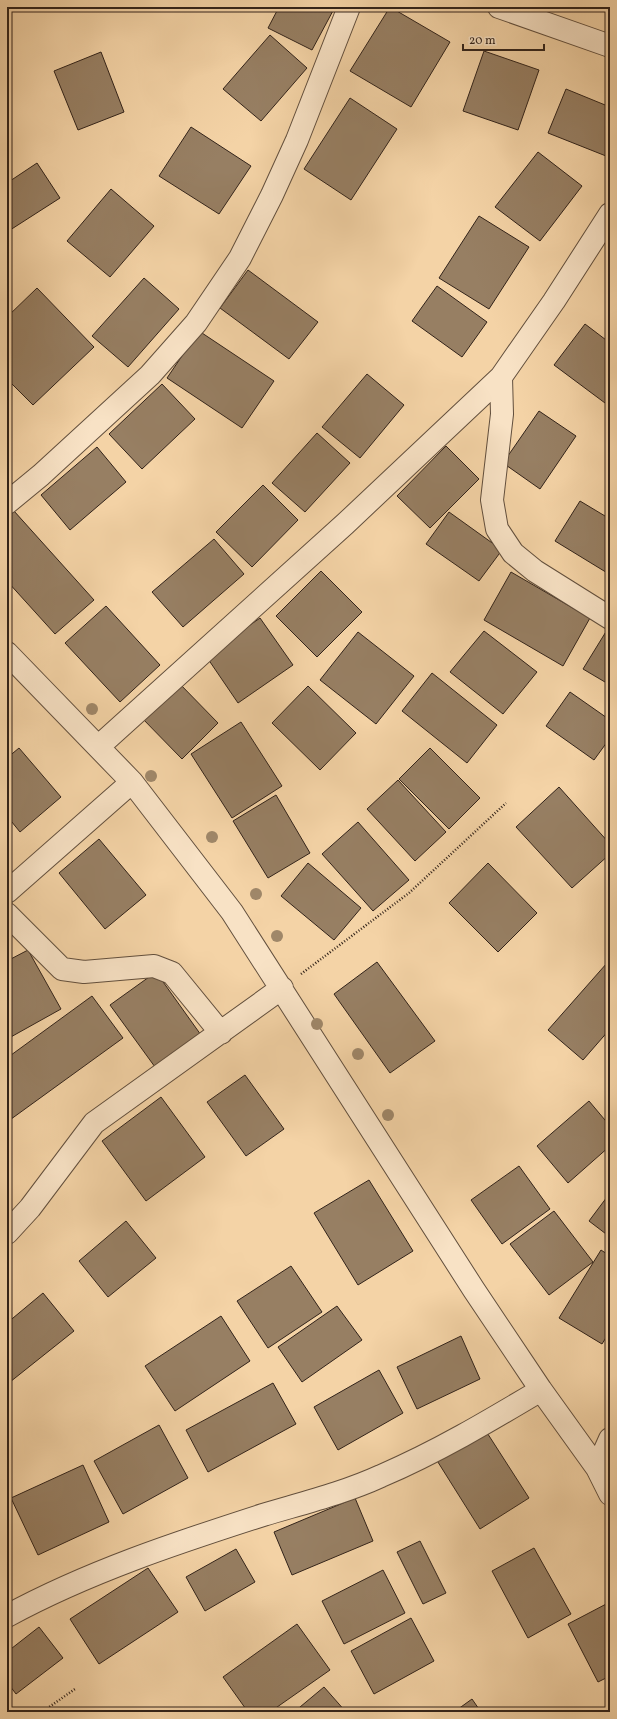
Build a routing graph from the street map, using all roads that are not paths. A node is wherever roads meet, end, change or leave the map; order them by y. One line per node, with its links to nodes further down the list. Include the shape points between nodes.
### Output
1 (349, 7): 6 (street, via 297,140 268,202 240,258 196,324 150,375)
2 (499, 7): 3 (street)
3 (610, 46)
4 (610, 214): 5 (street, via 554,302)
5 (501, 377): 7 (street, via 502,414 492,500 497,529 513,553 535,571); 9 (street, via 345,524)
6 (7, 503)
7 (610, 618)
8 (7, 653): 9 (street)
9 (98, 747): 10 (street)
10 (132, 782): 11 (street); 13 (street, via 232,912)
11 (7, 892)
12 (7, 914): 14 (street, via 62,969 84,972 154,966 172,973)
13 (282, 988): 14 (street); 16 (street, via 474,1290)
14 (221, 1033): 15 (street, via 94,1123 30,1208)
15 (7, 1233)
16 (542, 1390): 18 (street); 20 (street, via 442,1448 380,1477 119,1564)
17 (610, 1439): 18 (street)
18 (597, 1468): 19 (street)
19 (610, 1494)
20 (7, 1616)

